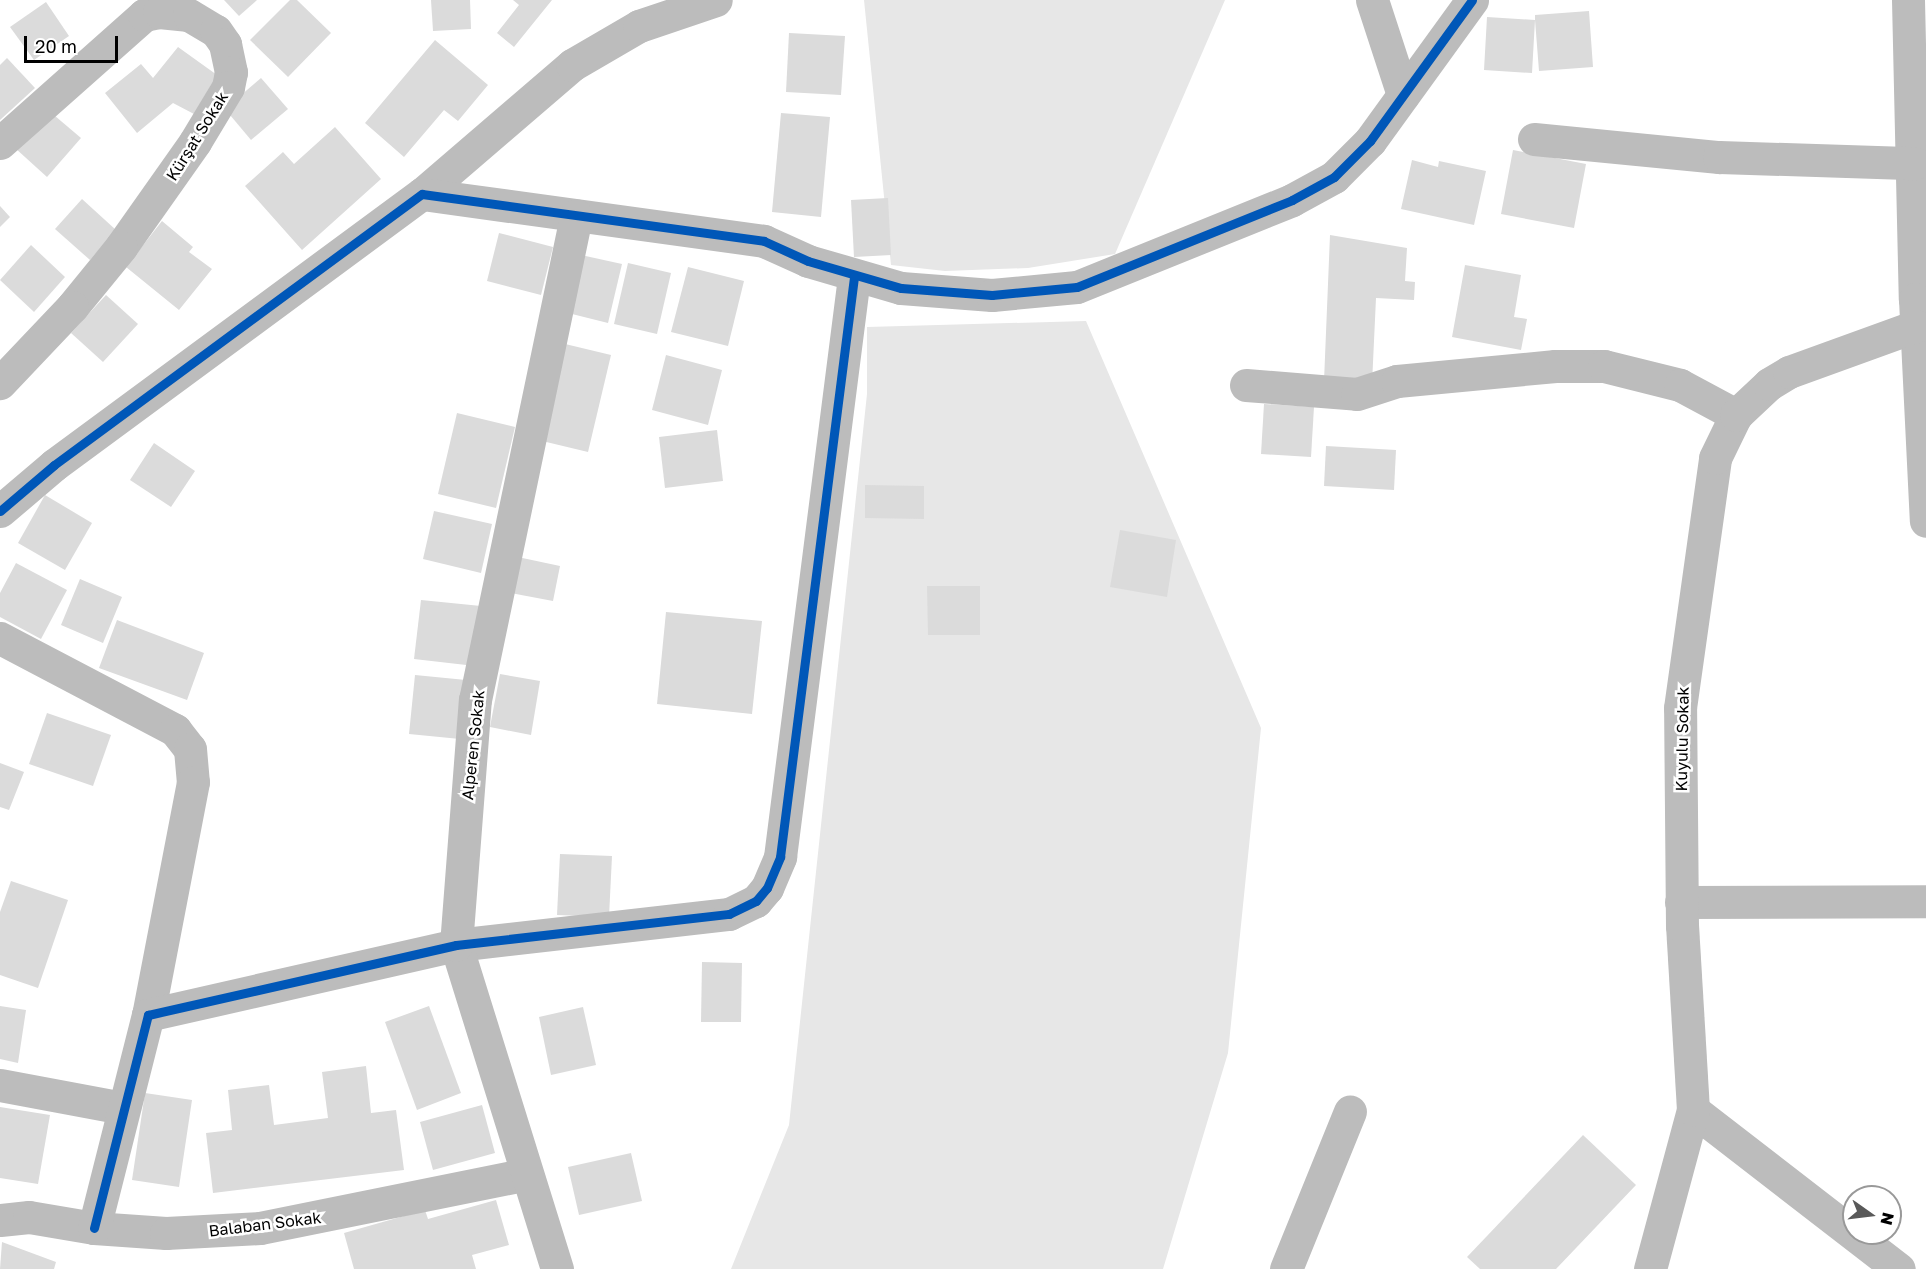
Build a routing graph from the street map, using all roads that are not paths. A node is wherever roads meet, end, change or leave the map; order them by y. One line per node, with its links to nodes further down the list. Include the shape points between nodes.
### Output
1 (716, 0): 9 (street, via 639,26 572,65)
2 (1372, 0): 5 (street)
3 (1473, 0): 5 (street)
4 (1908, 0): 8 (street)
5 (1403, 95): 11 (street, via 1353,161 1314,190 1077,287 1035,293 950,294)
6 (1534, 139): 8 (street, via 1719,157)
7 (0, 143): 13 (street, Kürşat Sokak, via 144,15 189,15 216,31 225,44 231,72 228,87 195,142 121,247 72,307)
8 (1915, 163): 12 (street)
9 (422, 194): 10 (street); 17 (street)
10 (576, 215): 11 (street, via 764,240); 22 (street, Alperen Sokak, via 475,700)
11 (854, 277): 22 (street, via 780,857 767,888 756,901 729,914)
12 (1916, 326): 15 (street, Kuyulu Sokak, via 1789,372 1769,384); 16 (street)
13 (0, 383)
14 (1246, 385): 15 (street, via 1357,394 1397,381 1555,366 1604,366 1680,385)
15 (1736, 415): 21 (street, Kuyulu Sokak, via 1723,435 1709,480 1680,708)
16 (1924, 457): 18 (street)
17 (3, 502)
18 (1926, 521)
19 (0, 638): 23 (street, via 175,730 190,749 193,782)
20 (1926, 901): 21 (street)
21 (1681, 902): 26 (street, Kuyulu Sokak)
22 (456, 945): 23 (street); 28 (street, Alperen Sokak)
23 (148, 1015): 25 (street)
24 (0, 1085): 25 (street)
25 (123, 1108): 30 (street)
26 (1693, 1110): 33 (street, Kuyulu Sokak); 34 (street)
27 (1350, 1111): 32 (street)
28 (527, 1174): 30 (street, Balaban Sokak, via 260,1228 166,1233); 31 (street, Alperen Sokak)
29 (0, 1220): 30 (street, Balaban Sokak, via 29,1217)
30 (94, 1228)
31 (557, 1269)
32 (1286, 1269)
33 (1650, 1269)
34 (1899, 1269)

